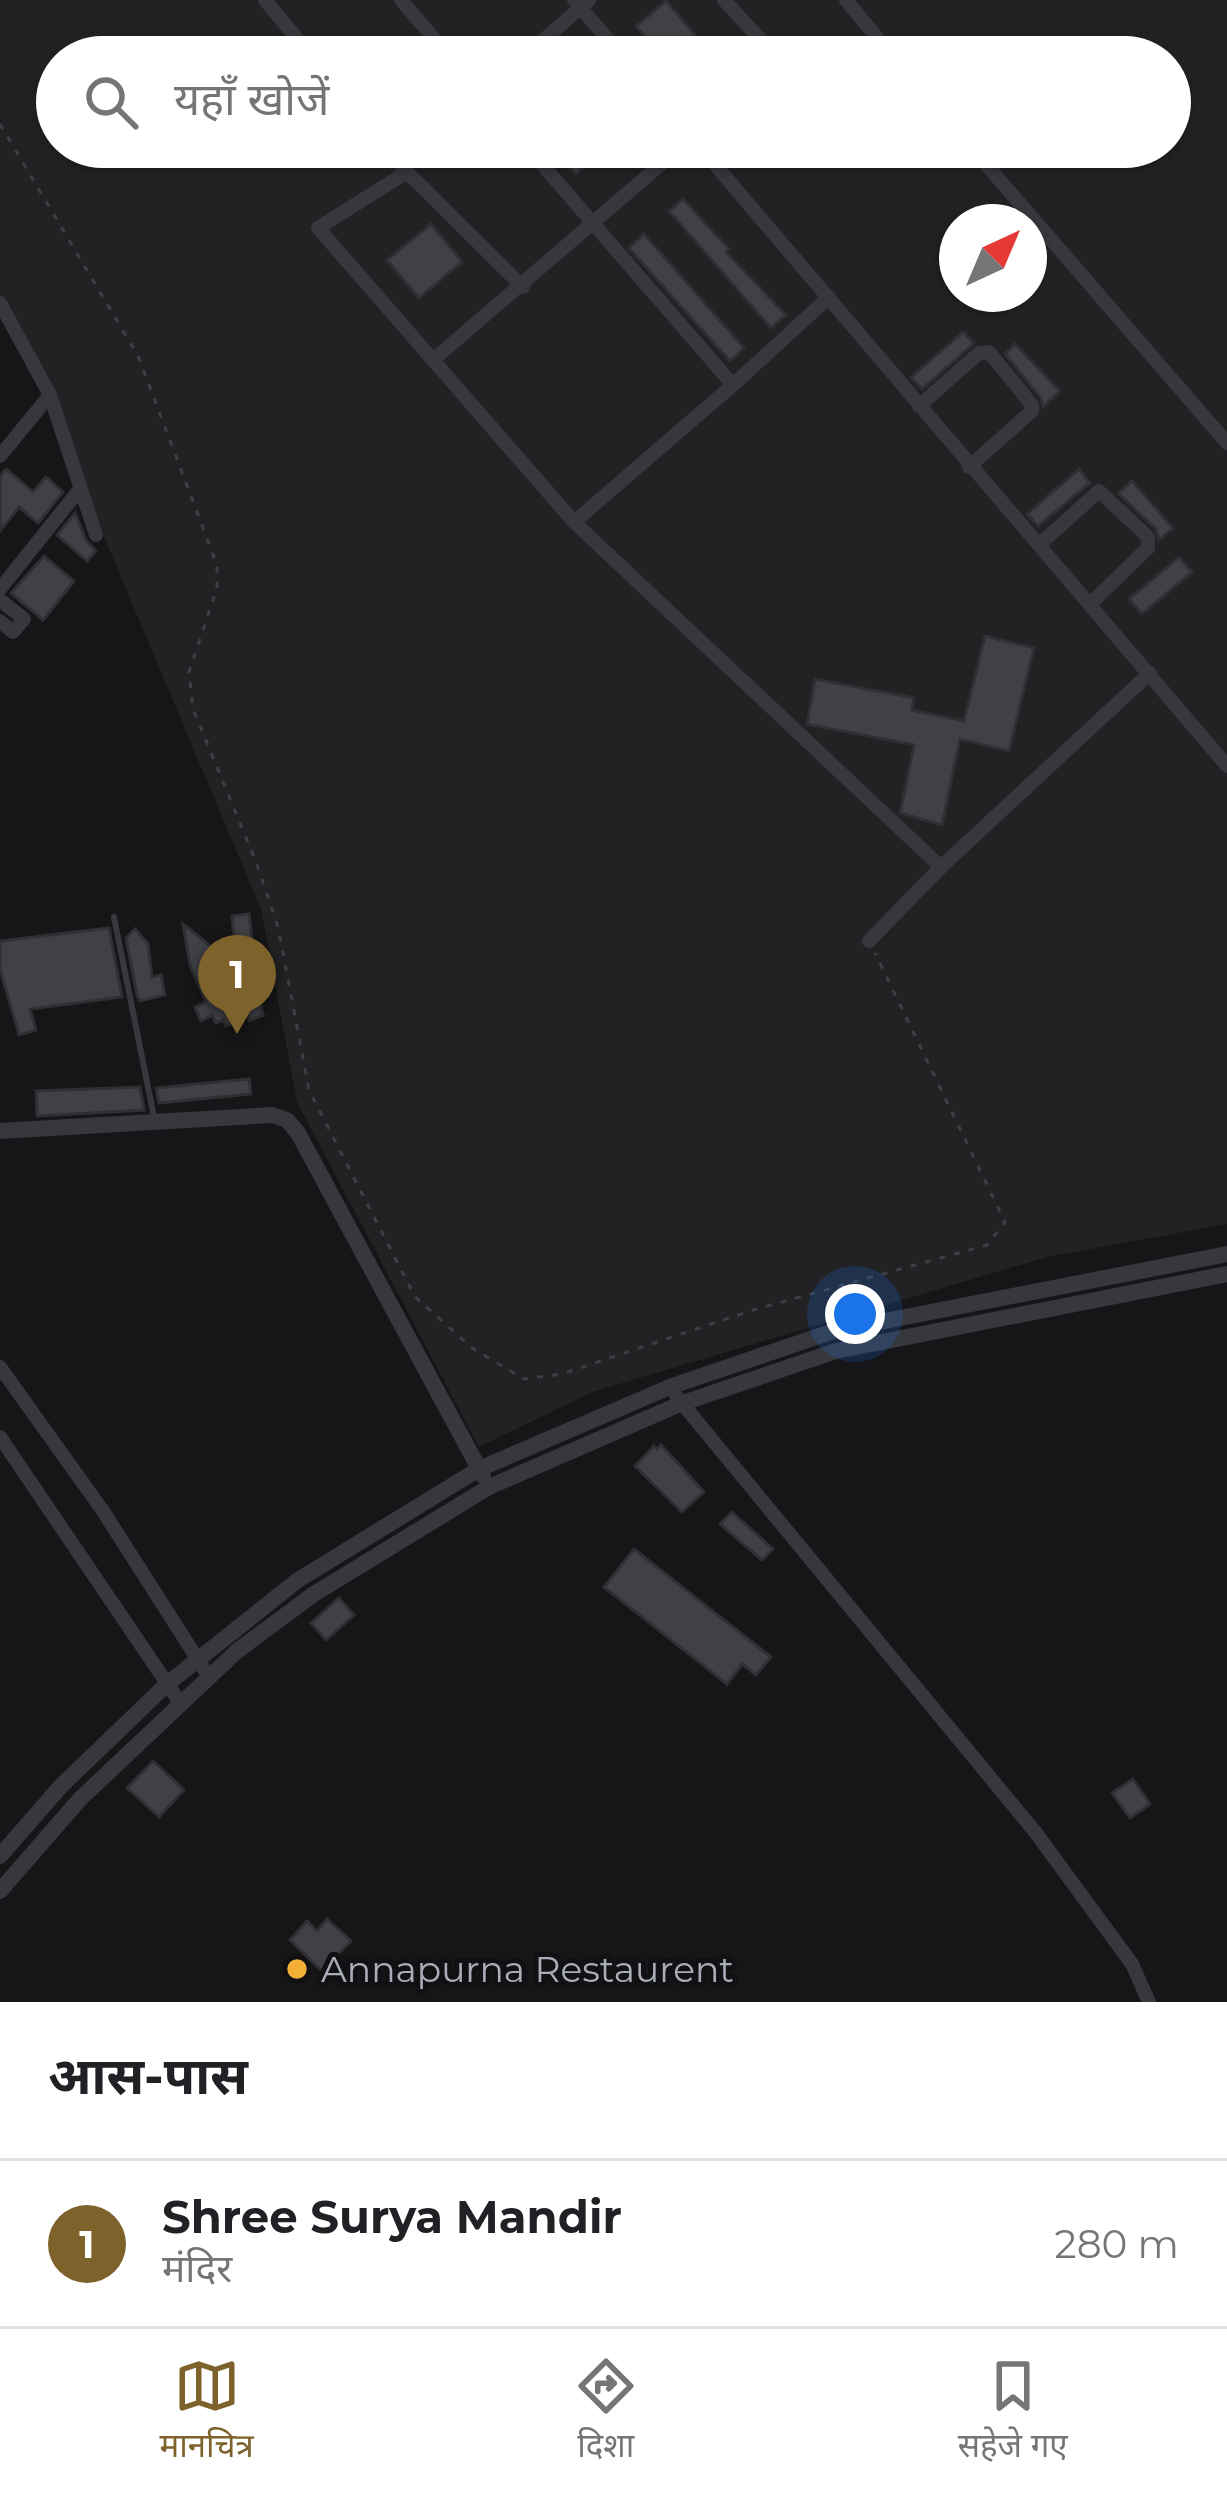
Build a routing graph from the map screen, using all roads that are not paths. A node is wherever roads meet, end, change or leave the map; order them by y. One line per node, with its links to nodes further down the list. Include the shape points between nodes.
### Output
1 (265, 0): 6 (street)
2 (401, 0): 7 (street)
3 (724, 0): 10 (street)
4 (846, 0): 11 (street)
5 (581, 2): 8 (street); 9 (street)
6 (295, 36)
7 (432, 36)
8 (546, 36)
9 (607, 36)
10 (757, 36)
11 (876, 36)
12 (404, 168): 17 (street)
13 (545, 168): 18 (street)
14 (657, 168): 18 (street)
15 (718, 168): 20 (street)
16 (989, 168): 26 (street)
17 (407, 172): 19 (street); 22 (street, via 318,228)
18 (594, 224): 19 (street); 23 (street)
19 (523, 287): 22 (street)
20 (829, 297): 23 (street); 25 (street)
21 (0, 303): 24 (street)
22 (433, 360): 30 (street)
23 (733, 385): 30 (street)
24 (50, 395): 27 (street); 29 (street)
25 (919, 406): 28 (street); 28 (street, via 979,352 997,359 1032,411)
26 (1227, 443)
27 (0, 456)
28 (969, 467): 32 (street)
29 (80, 489): 31 (street); 33 (street)
30 (574, 522): 39 (street)
31 (95, 535)
32 (1039, 545): 35 (street); 35 (street, via 1099,491 1148,538 1148,548)
33 (0, 589)
34 (0, 600): 36 (street, via 23,620 14,632)
35 (1090, 604): 37 (street)
36 (0, 621)
37 (1150, 673): 38 (street); 39 (street)
38 (1227, 766)
39 (941, 868): 41 (street)
40 (114, 917): 42 (lane)
41 (869, 940)
42 (154, 1121): 43 (street); 50 (street, via 287,1120)
43 (0, 1131)
44 (1227, 1254): 47 (street, via 834,1331)
45 (1227, 1274): 48 (street, via 836,1351)
46 (0, 1367): 52 (street)
47 (672, 1386): 48 (street); 50 (street)
48 (680, 1404): 51 (street); 58 (street, via 1036,1833 1132,1964)
49 (0, 1437): 54 (street)
50 (479, 1469): 51 (street); 52 (street, via 298,1580)
51 (489, 1487): 53 (street, via 314,1594)
52 (197, 1660): 53 (street); 54 (street)
53 (209, 1677): 55 (street)
54 (166, 1685): 55 (street); 56 (street)
55 (181, 1704): 57 (street, via 80,1798)
56 (0, 1856)
57 (0, 1891)
58 (1149, 2002)

